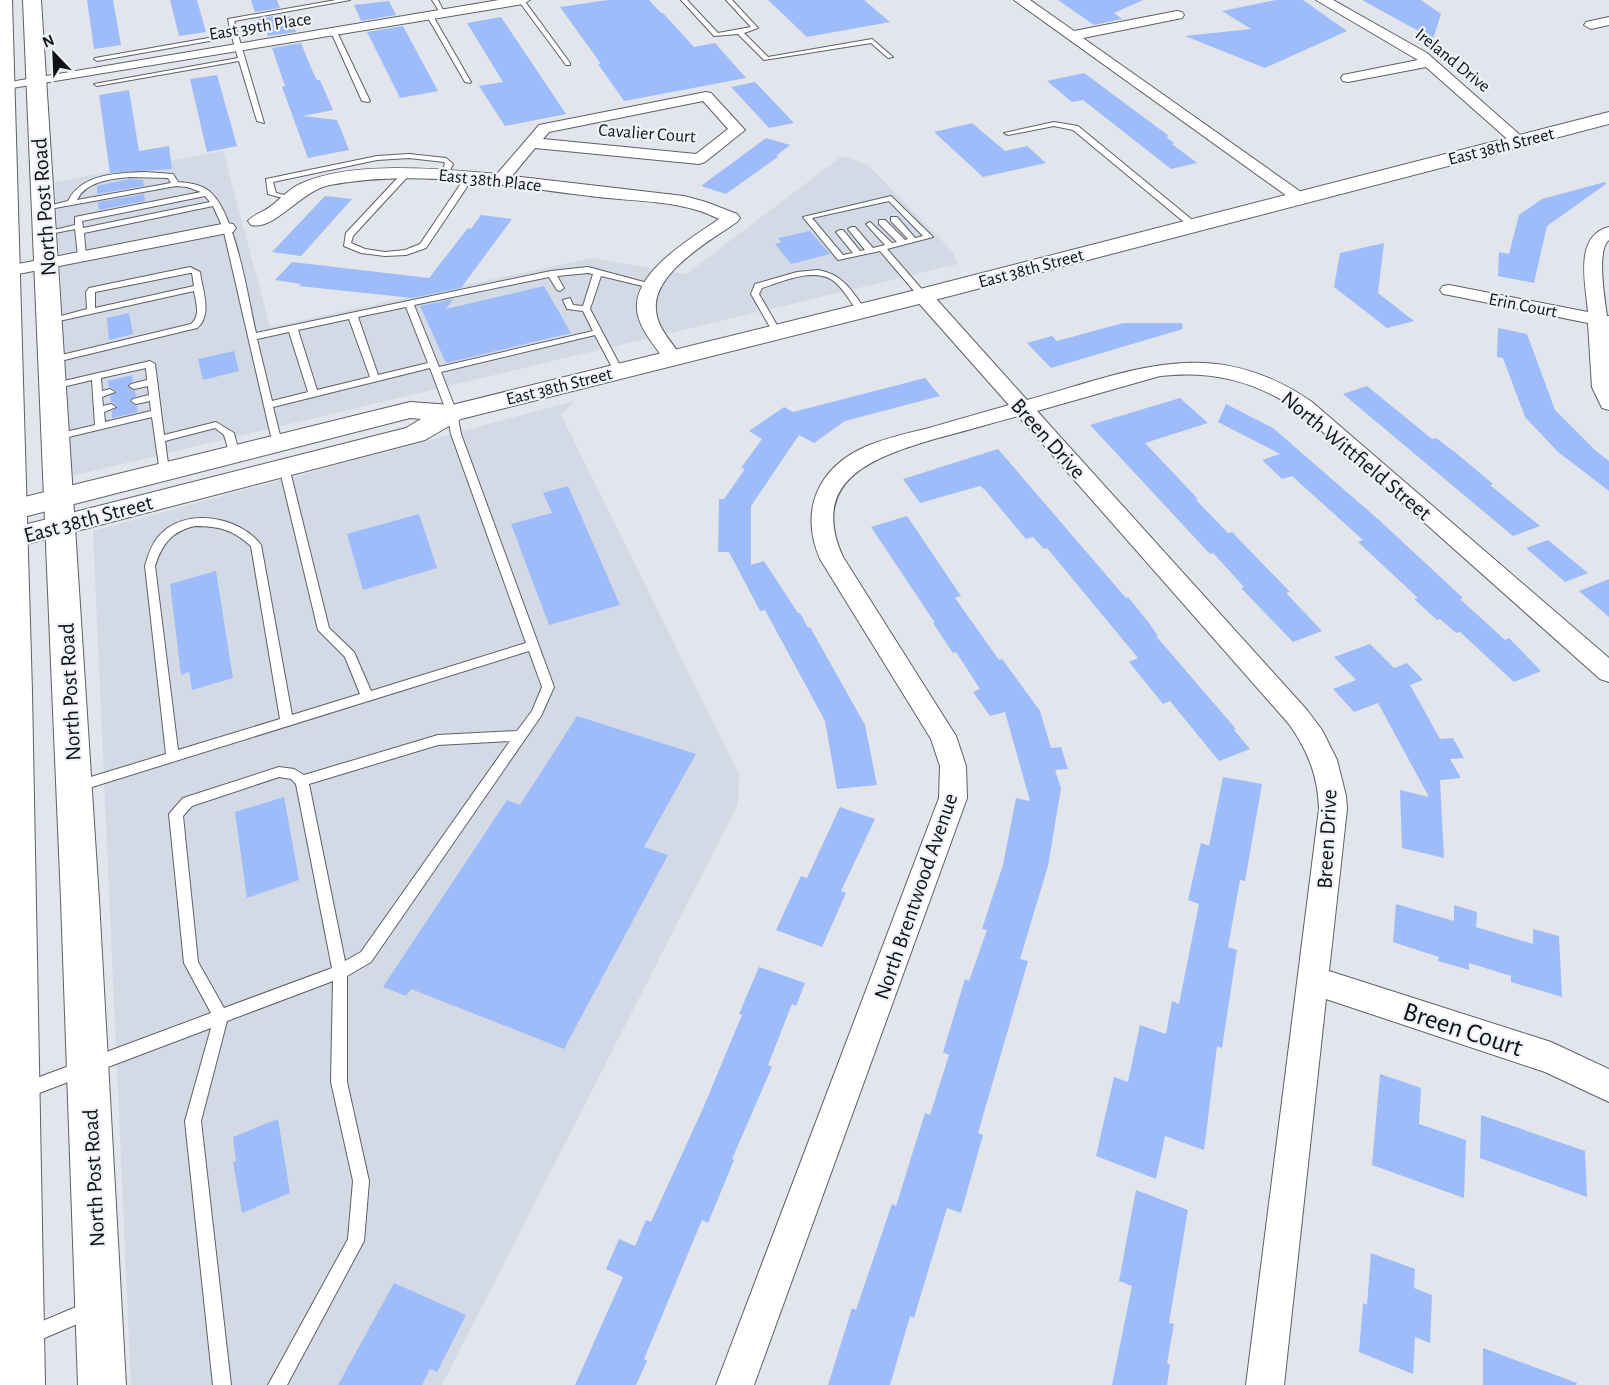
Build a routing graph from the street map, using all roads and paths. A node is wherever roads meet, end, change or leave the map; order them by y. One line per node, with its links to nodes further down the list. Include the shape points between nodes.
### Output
1 (3, 0): 27 (main road, North Post Road)
2 (32, 0): 24 (main road, North Post Road)
3 (347, 0): 18 (lane, via 231,20)
4 (435, 0): 11 (lane)
5 (522, 0): 10 (street, East 39th Place); 22 (lane)
6 (684, 0): 16 (lane, via 716,35)
7 (729, 0): 16 (lane, via 755,28)
8 (1021, 0): 17 (street)
9 (1323, 0): 21 (street, Ireland Drive)
10 (492, 3): 11 (street, East 39th Place)
11 (437, 14): 15 (street, East 39th Place); 25 (lane)
12 (1177, 15): 17 (street)
13 (1609, 21): 14 (street)
14 (1591, 25)
15 (334, 32): 18 (street, East 39th Place); 28 (lane)
16 (740, 32): 19 (lane, via 766,59 872,41)
17 (1071, 36): 40 (street)
18 (238, 47): 20 (lane); 24 (street, East 39th Place); 26 (lane); 30 (lane)
19 (890, 57)
20 (97, 59)
21 (1430, 62): 23 (street); 32 (street, Ireland Drive)
22 (568, 64)
23 (1348, 78)
24 (36, 81): 27 (street, East 39th Place); 47 (main road, North Post Road)
25 (468, 82)
26 (97, 84)
27 (4, 87): 73 (main road, North Post Road)
28 (366, 101)
29 (1609, 118): 32 (main road, East 38th Street)
30 (261, 121)
31 (1008, 133): 60 (lane, via 1054,124 1075,128)
32 (1520, 142): 40 (main road, East 38th Street)
33 (531, 143): 33 (street, Cavalier Court, via 544,128 706,96 737,130 699,159); 37 (street, Cavalier Court)
34 (407, 173): 35 (street, East 38th Place); 36 (lane, via 349,235 347,244 355,250 412,252 423,246); 41 (street, East 38th Place, via 334,179 309,187)
35 (444, 175): 36 (street, East 38th Place); 41 (lane, via 449,164 446,160 409,156 377,158 269,181 272,194)
36 (469, 178): 37 (street, East 38th Place)
37 (500, 181): 76 (street, East 38th Place, via 682,202 731,218 668,266)
38 (176, 184): 39 (lane, via 192,184); 43 (lane); 43 (lane, via 170,176 156,174 106,178 79,188)
39 (208, 193): 44 (lane); 59 (lane)
40 (1300, 197): 60 (main road, East 38th Street)
41 (290, 199): 55 (street, East 38th Place, via 280,210)
42 (876, 201): 45 (lane); 48 (lane); 66 (lane, via 891,198 929,237)
43 (71, 203): 47 (lane)
44 (216, 203): 59 (lane); 61 (lane)
45 (864, 204): 46 (lane); 50 (lane)
46 (853, 206): 49 (lane); 52 (lane)
47 (44, 208): 65 (main road, North Post Road)
48 (884, 209)
49 (835, 210): 51 (lane); 53 (lane)
50 (872, 212)
51 (824, 213): 56 (lane); 70 (lane, via 807,217 841,258)
52 (861, 214)
53 (842, 218)
54 (894, 219): 66 (lane)
55 (257, 221)
56 (830, 221)
57 (882, 222): 67 (lane)
58 (870, 224): 68 (lane)
59 (80, 225): 65 (lane); 71 (lane)
60 (1194, 225): 80 (main road, East 38th Street)
61 (227, 228): 71 (street); 92 (lane)
62 (852, 229): 69 (lane)
63 (840, 232): 70 (lane)
64 (1609, 232): 88 (street, via 1598,241 1593,255)
65 (45, 233): 72 (main road, North Post Road)
66 (914, 241): 67 (lane)
67 (903, 243): 68 (lane)
68 (886, 247): 69 (lane); 80 (lane)
69 (871, 251): 70 (lane)
70 (858, 254)
71 (82, 256): 72 (street)
72 (47, 263): 73 (street); 87 (main road, North Post Road)
73 (3, 272): 100 (main road, North Post Road)
74 (598, 273): 75 (lane, via 588,270); 76 (lane); 83 (lane)
75 (551, 274): 78 (lane); 82 (lane)
76 (651, 285): 93 (street, via 646,299 647,314)
77 (198, 288): 84 (lane); 84 (lane, via 196,272 190,270 92,290); 94 (lane, via 202,318 194,326)
78 (560, 288)
79 (1449, 290): 88 (street, Erin Court)
80 (923, 296): 85 (main road, East 38th Street); 111 (street, Breen Drive)
81 (567, 300): 83 (lane, via 570,307)
82 (410, 306): 86 (lane); 95 (lane)
83 (586, 309): 90 (lane)
84 (91, 311): 87 (lane)
85 (862, 311): 91 (main road, East 38th Street); 91 (lane, via 836,278 825,273 793,275 758,286 755,294)
86 (353, 317): 89 (lane); 98 (lane)
87 (50, 320): 94 (main road, North Post Road)
88 (1604, 321): 108 (street, via 1602,387)
89 (293, 329): 92 (lane); 104 (lane)
90 (598, 332): 95 (lane); 96 (lane)
91 (777, 332): 93 (main road, East 38th Street)
92 (252, 337): 109 (lane)
93 (673, 358): 96 (main road, East 38th Street)
94 (52, 360): 101 (main road, North Post Road)
95 (434, 367): 98 (lane); 114 (lane)
96 (618, 372): 114 (main road, East 38th Street)
97 (96, 376): 99 (lane, via 150,364); 101 (lane); 105 (lane)
98 (375, 379): 104 (lane)
99 (152, 382): 102 (lane); 106 (lane)
100 (5, 383): 122 (main road, North Post Road)
101 (54, 386): 116 (main road, North Post Road)
102 (134, 386)
103 (110, 392): 105 (lane)
104 (313, 394): 109 (lane)
105 (98, 395): 112 (lane)
106 (154, 397): 107 (lane); 113 (lane)
107 (136, 401)
108 (1609, 404)
109 (268, 405): 119 (lane)
110 (111, 407): 112 (lane)
111 (1022, 409): 125 (street, North Wittfield Street, via 1177,367 1226,370 1265,382 1305,406); 136 (street, Breen Drive, via 1298,717 1321,753 1331,781 1333,809); 147 (street, North Brentwood Avenue, via 876,450 840,475 824,501 820,523 825,546 943,736 953,766 953,798)
112 (99, 410): 115 (lane)
113 (156, 413): 115 (lane); 117 (lane)
114 (452, 413): 119 (main road, East 38th Street, via 415,434); 124 (lane, via 456,434)
115 (100, 426): 116 (lane)
116 (56, 437): 121 (main road, North Post Road)
117 (160, 439): 118 (lane, via 216,425 229,434); 120 (lane)
118 (234, 453): 119 (main road, East 38th Street); 120 (main road, East 38th Street)
119 (280, 455): 121 (main road, East 38th Street); 127 (lane, via 324,630 350,655)
120 (164, 471): 121 (main road, East 38th Street)
121 (60, 511): 122 (main road, East 38th Street); 133 (main road, North Post Road)
122 (7, 525): 123 (main road, North Post Road)
123 (7, 599): 126 (main road, North Post Road)
124 (533, 645): 127 (lane); 129 (lane, via 548,687)
125 (1609, 672)
126 (8, 695): 131 (main road, North Post Road)
127 (367, 696): 128 (lane)
128 (287, 721): 130 (lane); 130 (lane, via 256,545 240,530 207,522 187,524 161,537 153,549 150,566)
129 (521, 736): 132 (lane, via 438,740); 135 (lane, via 366,957)
130 (173, 757): 133 (lane)
131 (8, 761): 134 (main road, North Post Road)
132 (302, 781): 135 (lane); 137 (lane, via 294,774 279,772 188,802 176,814 191,963)
133 (74, 788): 138 (main road, North Post Road)
134 (8, 821): 140 (main road, North Post Road)
135 (340, 972): 137 (lane); 146 (lane, via 339,1082 361,1181 356,1241)
136 (1313, 980): 139 (street, Breen Court, via 1551,1058); 148 (street, Breen Drive)
137 (221, 1017): 138 (lane); 145 (lane, via 193,1121)
138 (88, 1066): 140 (lane); 141 (main road, North Post Road)
139 (1609, 1086)
140 (19, 1092): 142 (main road, North Post Road)
141 (99, 1306): 142 (lane); 144 (main road, North Post Road)
142 (11, 1344): 143 (main road, North Post Road)
143 (21, 1385)
144 (102, 1385)
145 (222, 1385)
146 (277, 1385)
147 (735, 1385)
148 (1264, 1385)

